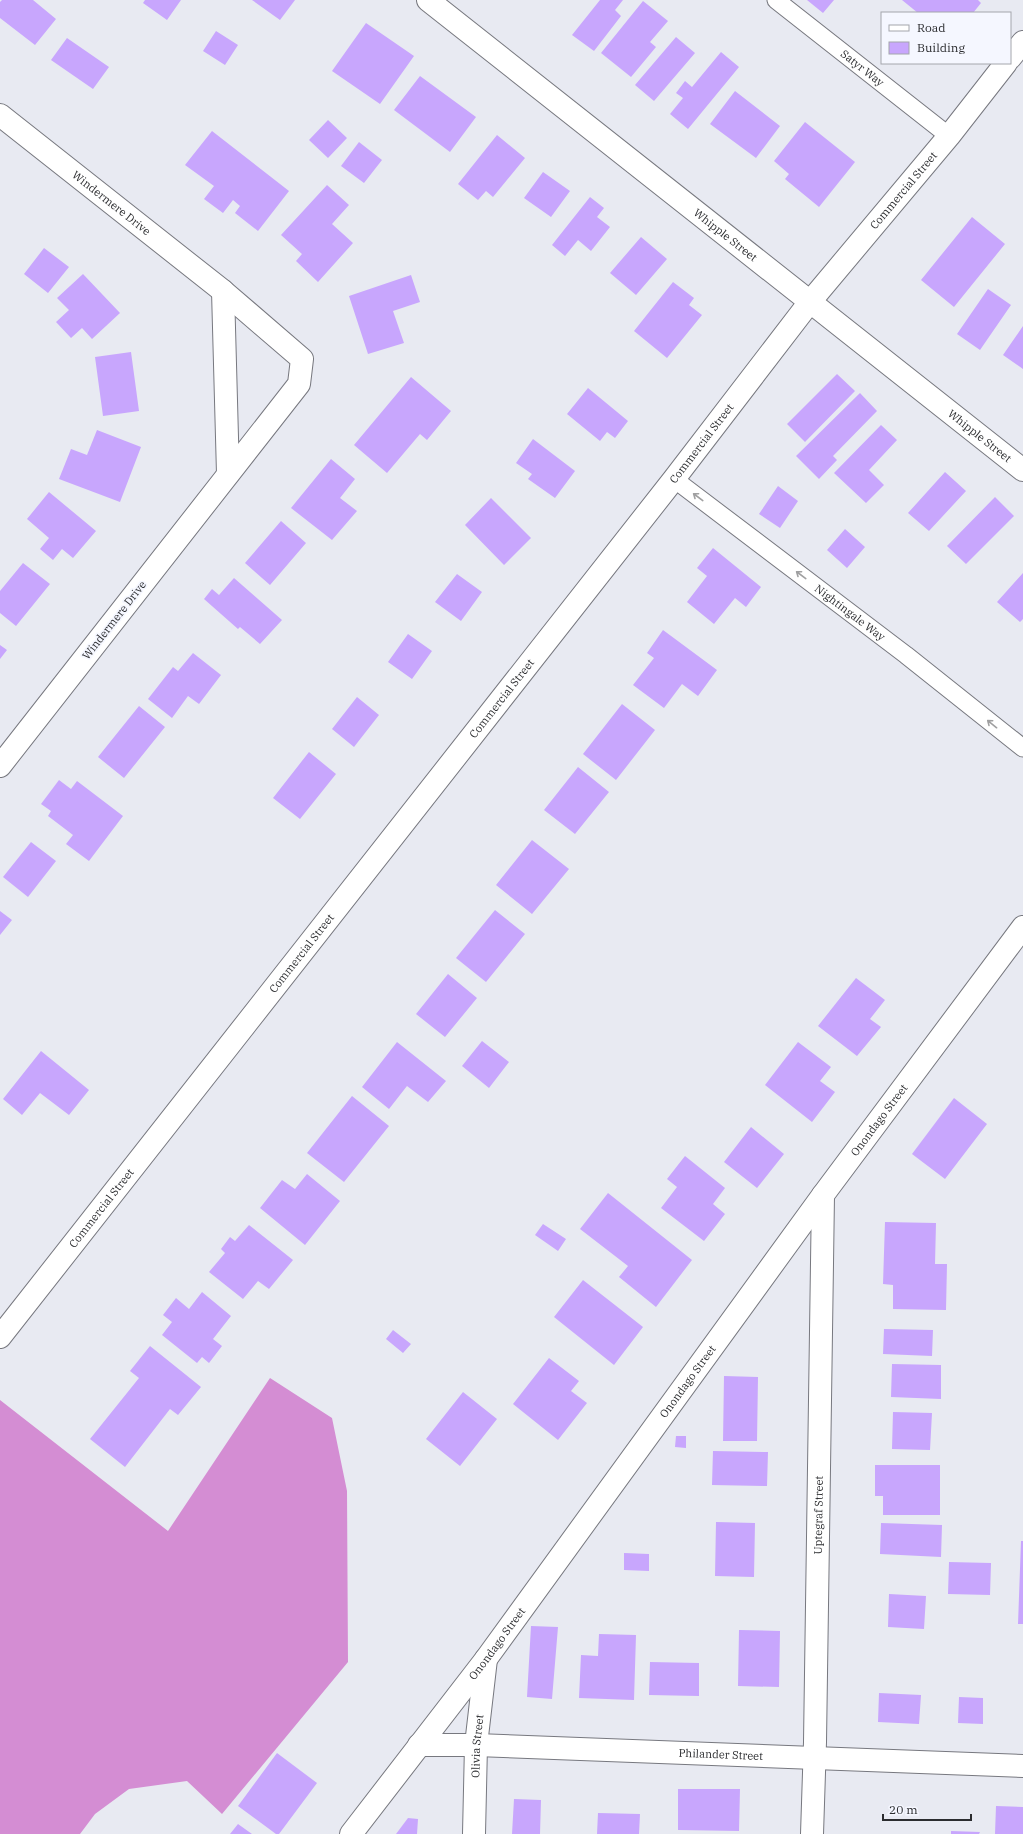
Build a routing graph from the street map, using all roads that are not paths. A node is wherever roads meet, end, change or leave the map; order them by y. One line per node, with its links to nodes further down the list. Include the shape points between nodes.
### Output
1 (428, 0): 9 (street, Whipple Street)
2 (776, 0): 7 (lane, Satyr Way)
3 (1023, 42): 4 (street)
4 (1011, 57)
5 (1005, 64): 7 (street, Commercial Street)
6 (0, 115): 8 (street, Windermere Drive)
7 (949, 136): 9 (street, Commercial Street)
8 (223, 291): 11 (street); 11 (street, Windermere Drive, via 302,359 299,384)
9 (809, 303): 10 (street, Whipple Street); 12 (street, Commercial Street)
10 (1023, 470)
11 (228, 474): 14 (street, Windermere Drive)
12 (674, 479): 13 (lane, Nightingale Way, one-way to 12, via 906,655); 17 (street, Commercial Street)
13 (1023, 748)
14 (0, 766)
15 (1023, 927): 16 (street, Onondago Street)
16 (823, 1195): 18 (street, Onondago Street); 21 (street, Uptegraf Street)
17 (0, 1337)
18 (486, 1659): 19 (street, Onondago Street); 20 (street, Olivia Street)
19 (419, 1745): 20 (street, Philander Street); 23 (street, Onondago Street)
20 (476, 1745): 21 (street, Philander Street); 24 (street, Olivia Street)
21 (814, 1758): 22 (street, Philander Street); 25 (street, Uptegraf Street)
22 (1023, 1766)
23 (350, 1834)
24 (474, 1834)
25 (812, 1834)

